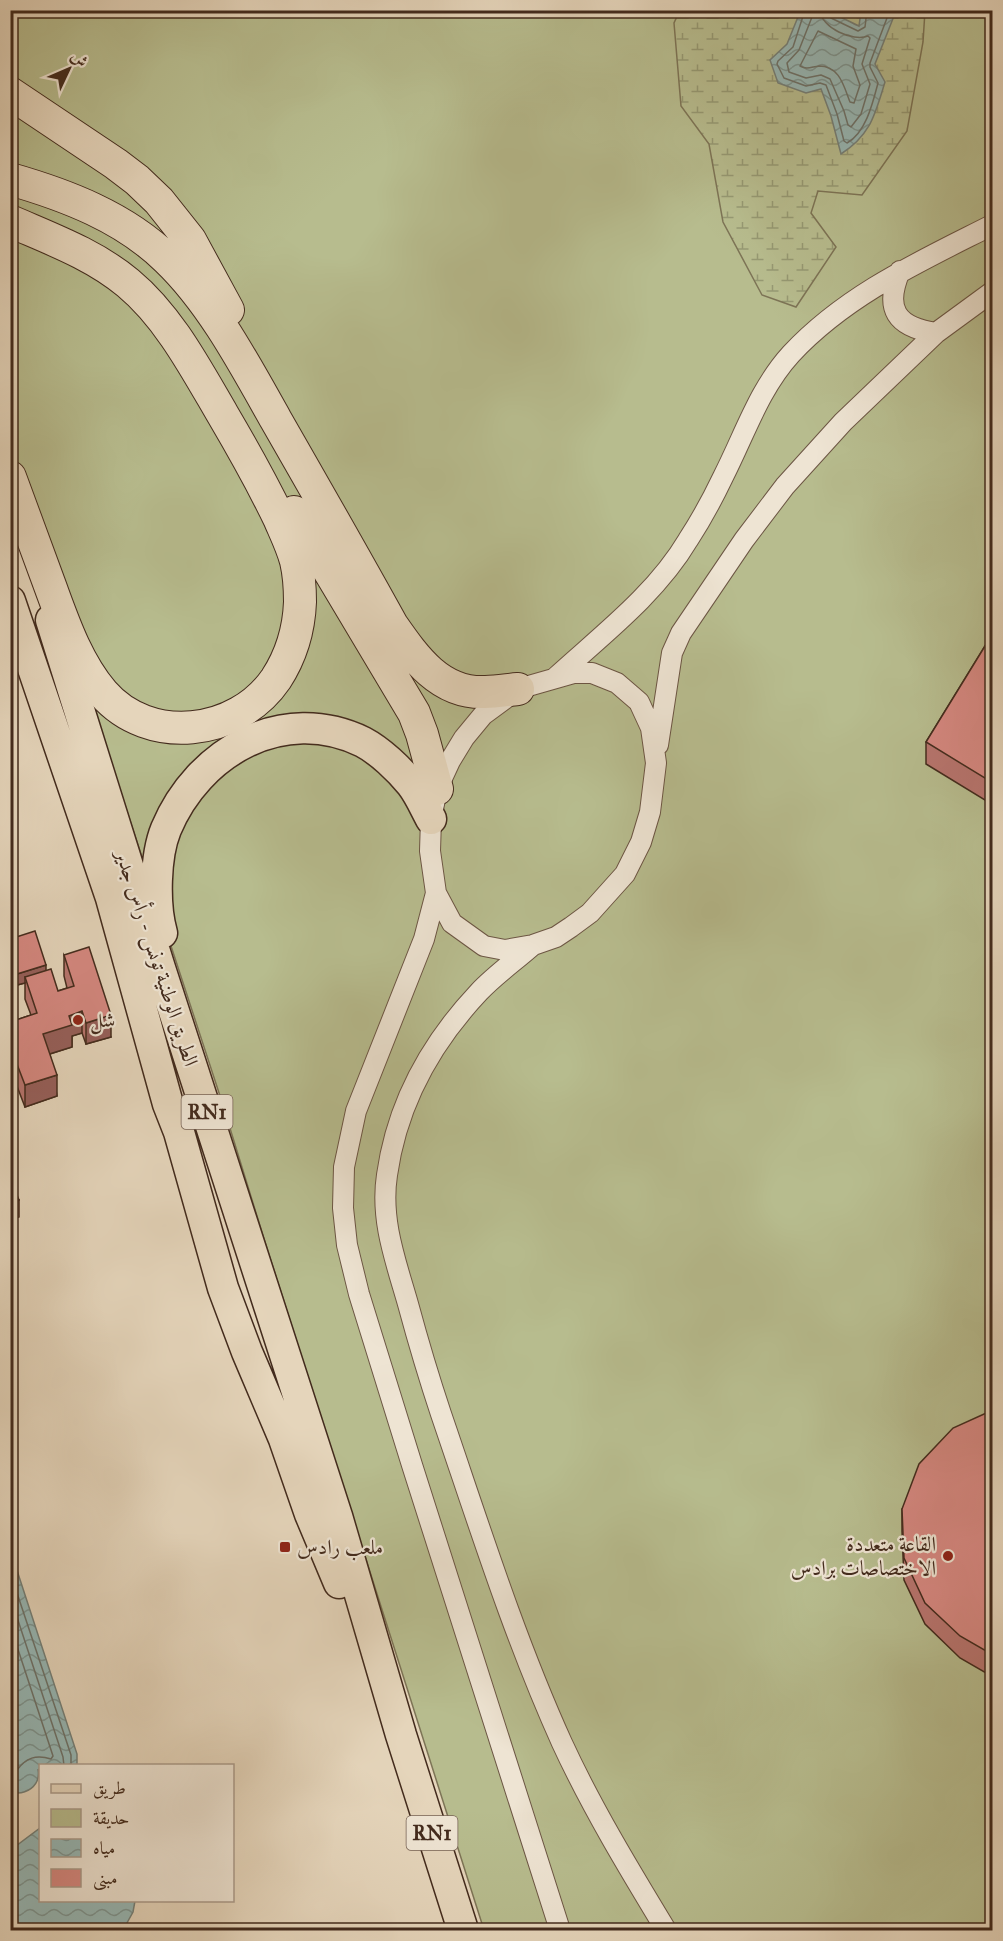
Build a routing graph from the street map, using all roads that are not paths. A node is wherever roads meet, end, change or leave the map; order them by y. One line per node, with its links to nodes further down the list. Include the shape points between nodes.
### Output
1 (10, 93): 9 (highway, via 137,180 175,220 190,240 237,328)
2 (10, 179): 9 (highway, via 57,193 99,213 167,259 220,327)
3 (10, 212): 17 (highway, via 54,223 117,257 153,288 185,328 414,713)
4 (10, 221): 10 (highway, via 84,253 136,291 171,331 251,463 289,541 299,583 298,620 287,659 275,680 243,709 192,729 152,724 116,706 72,644)
5 (993, 225): 6 (street)
6 (900, 271): 8 (street, via 892,296 894,311 919,331); 14 (street, via 834,313 786,360 757,403 687,542 637,604)
7 (993, 292): 8 (street)
8 (936, 333): 16 (street, via 843,422 785,486 681,633 672,653)
9 (298, 457): 15 (highway, via 414,658 430,673 461,689 483,693)
10 (10, 477)
11 (10, 490): 22 (main road, الطريق الوطنية تونس - رأس جدير / RN1)
12 (10, 601): 18 (main road, الطريق الوطنية تونس - رأس جدير / RN1)
13 (10, 653): 18 (main road, via 55,764)
14 (556, 677): 15 (street); 16 (street, via 592,673 617,683 639,702 651,728)
15 (518, 689): 17 (street, via 483,715 464,738)
16 (656, 763): 21 (street, via 650,812 625,874 590,913 555,937)
17 (437, 789): 19 (street)
18 (80, 802): 23 (main road, الطريق الوطنية تونس - رأس جدير / RN1, via 223,1288)
19 (431, 819): 20 (street, via 430,851); 22 (main road, via 412,784 376,751 327,730 282,730 260,736 238,746 201,774 165,831 158,871 161,928)
20 (436, 894): 21 (street, via 452,923 484,946 505,950); 25 (street, via 424,939 356,1111 344,1167 347,1245 408,1454)
21 (532, 945): 26 (street, via 480,991 442,1036 406,1099 386,1176 385,1211 392,1250 426,1369 524,1652 609,1837)
22 (193, 1067): 23 (main road, الطريق الوطنية تونس - رأس جدير / RN1, via 336,1516)
23 (401, 1735): 24 (main road, الطريق الوطنية تونس - رأس جدير / RN1)
24 (463, 1930)
25 (560, 1930)
26 (666, 1930)

